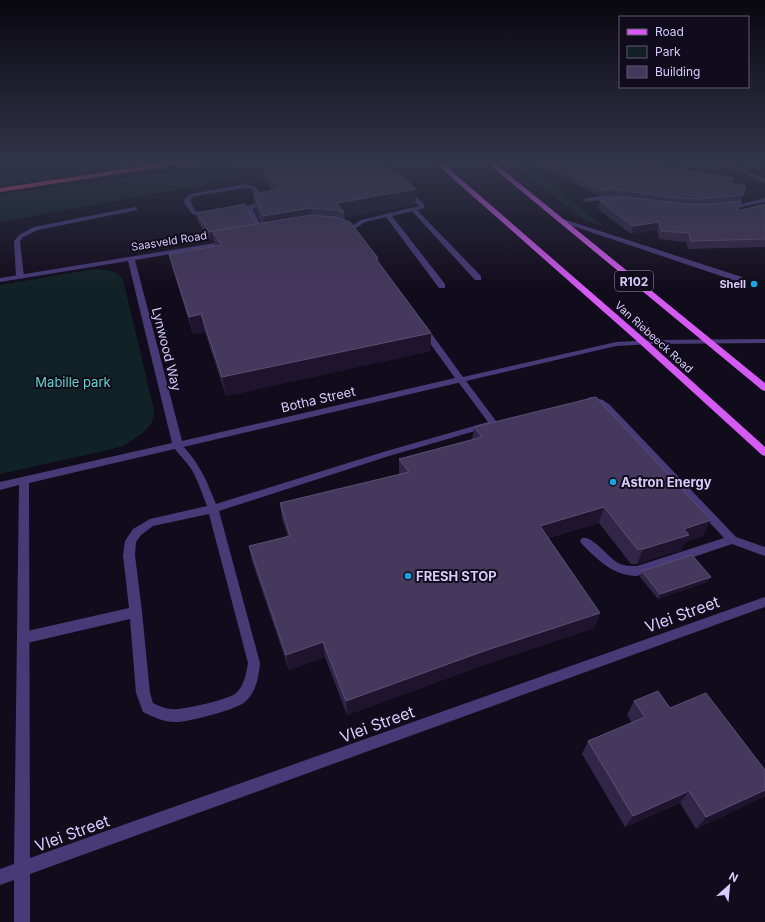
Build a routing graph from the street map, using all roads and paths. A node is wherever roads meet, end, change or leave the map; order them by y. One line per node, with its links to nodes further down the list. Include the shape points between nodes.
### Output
1 (188, 204): 7 (street, via 194,213 202,216)
2 (258, 204): 7 (street)
3 (421, 204): 10 (street, via 421,208)
4 (485, 204): 25 (main road, Van Riebeeck Road)
5 (541, 204): 12 (main road, R102)
6 (749, 204): 8 (street)
7 (249, 208): 16 (street)
8 (719, 208)
9 (135, 209): 19 (street, via 26,232 16,241)
10 (413, 209): 11 (street); 20 (street)
11 (388, 215): 14 (street, via 363,220); 23 (street)
12 (560, 220): 21 (street); 27 (main road, R102)
13 (336, 230): 14 (street)
14 (345, 232): 15 (street)
15 (353, 236)
16 (263, 237)
17 (232, 242): 18 (street, Saasveld Road)
18 (131, 258): 19 (street, Saasveld Road); 31 (street, Lynwood Way)
19 (20, 277): 22 (street, Saasveld Road)
20 (478, 278)
21 (739, 279)
22 (0, 280)
23 (442, 286)
24 (417, 318): 28 (street)
25 (642, 341): 27 (street, Botha Street); 28 (street, Botha Street, via 616,344); 32 (main road, Van Riebeeck Road)
26 (765, 341): 27 (street, Botha Street)
27 (708, 342): 29 (main road, R102)
28 (460, 379): 31 (street, Botha Street); 35 (street, via 497,422)
29 (765, 388)
30 (584, 402): 36 (street, via 591,400 607,407)
31 (178, 446): 33 (street, Botha Street); 35 (street, via 199,473)
32 (765, 453)
33 (24, 481): 34 (street, Botha Street); 41 (street)
34 (0, 486)
35 (213, 509): 40 (street, via 150,523 131,541 129,554); 40 (street, via 254,663 249,687 238,700 178,716 158,713 148,707 143,693)
36 (732, 540): 37 (street, via 637,571 626,572 614,567); 38 (street)
37 (586, 541)
38 (765, 552)
39 (765, 602): 42 (street, Vlei Street)
40 (136, 612): 41 (street)
41 (23, 638): 42 (street)
42 (23, 869): 43 (street, Vlei Street); 44 (street)
43 (0, 878)
44 (22, 922)

